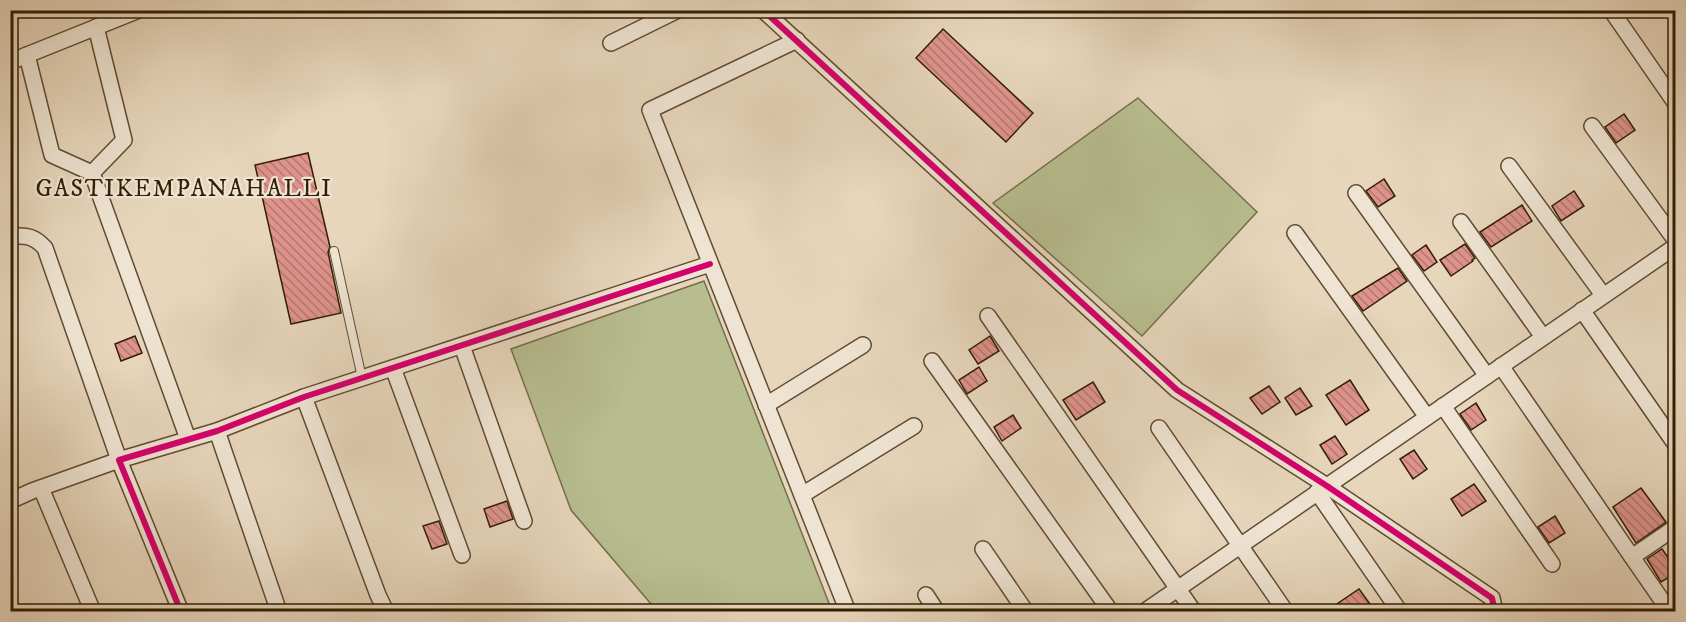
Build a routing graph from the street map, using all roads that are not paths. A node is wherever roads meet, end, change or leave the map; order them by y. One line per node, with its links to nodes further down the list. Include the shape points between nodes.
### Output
1 (139, 10): 5 (street)
2 (678, 10): 7 (street)
3 (763, 10): 6 (street)
4 (1611, 10): 10 (street)
5 (96, 27): 8 (street); 13 (street, via 124,140)
6 (797, 40): 21 (street, via 650,110); 44 (street, via 1177,390)
7 (611, 43)
8 (27, 55): 9 (street); 13 (street, via 52,155)
9 (10, 62)
10 (1676, 104)
11 (1592, 126): 18 (street)
12 (1509, 166): 22 (street)
13 (92, 172): 40 (street)
14 (1356, 193): 31 (street)
15 (1461, 222): 25 (street)
16 (1295, 232): 36 (street)
17 (10, 237): 42 (street, via 36,238 45,248)
18 (1676, 241)
19 (1676, 246): 22 (street)
20 (334, 251): 32 (lane)
21 (711, 264): 27 (street); 34 (street)
22 (1603, 295): 23 (street)
23 (1582, 310): 25 (street); 41 (street)
24 (988, 316): 54 (street)
25 (1542, 337): 29 (street)
26 (863, 345): 34 (street)
27 (462, 346): 30 (street); 47 (street)
28 (932, 361): 63 (street)
29 (1501, 366): 31 (street); 52 (street)
30 (393, 368): 32 (street); 51 (street)
31 (1486, 376): 35 (street)
32 (362, 378): 33 (street)
33 (304, 397): 39 (street); 59 (street)
34 (766, 405): 45 (street)
35 (1443, 406): 36 (street); 53 (street)
36 (1427, 417): 44 (street)
37 (914, 426): 45 (street)
38 (1159, 428): 49 (street)
39 (217, 431): 40 (street); 58 (street)
40 (188, 439): 42 (street)
41 (1676, 445)
42 (118, 460): 43 (street); 57 (street)
43 (41, 488): 46 (street); 56 (street)
44 (1322, 489): 49 (street); 67 (street); 68 (street, via 1492,598)
45 (802, 495): 60 (street)
46 (10, 501)
47 (524, 521)
48 (1676, 527): 52 (street)
49 (1240, 545): 54 (street); 66 (street)
50 (983, 549): 62 (street)
51 (462, 555)
52 (1632, 557): 69 (street)
53 (1552, 564)
54 (1179, 588): 64 (street); 65 (street)
55 (926, 595): 61 (street)
56 (93, 612)
57 (181, 612)
58 (279, 612)
59 (386, 612)
60 (848, 612)
61 (938, 612)
62 (1026, 612)
63 (1112, 612)
64 (1144, 612)
65 (1194, 612)
66 (1286, 612)
67 (1400, 612)
68 (1495, 612)
69 (1670, 612)

